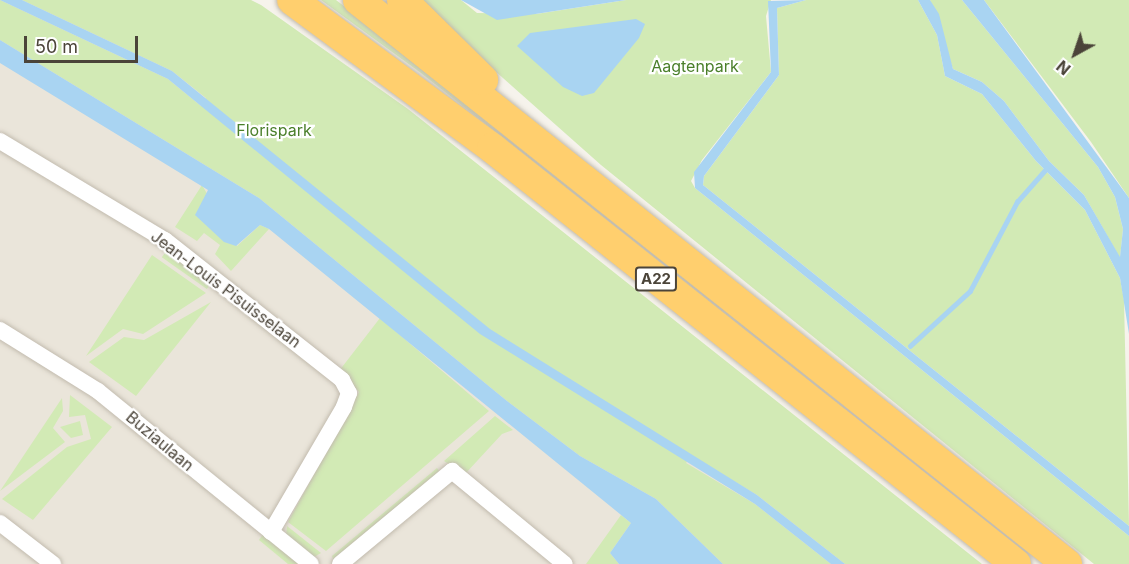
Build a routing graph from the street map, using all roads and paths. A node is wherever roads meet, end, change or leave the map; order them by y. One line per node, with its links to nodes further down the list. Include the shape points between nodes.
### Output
1 (292, 0): 13 (highway, A22, via 492,148)
2 (358, 0): 5 (highway, A22)
3 (402, 0): 5 (highway, A22)
4 (0, 141): 8 (street, Jean-Louis Pisuisselaan, via 165,240 342,380 349,393)
5 (549, 152): 14 (highway, A22)
6 (0, 330): 8 (street, Buziaulaan, via 90,385)
7 (0, 523): 9 (street)
8 (271, 532): 10 (street, Buziaulaan)
9 (53, 564)
10 (311, 564)
11 (340, 564): 12 (street, via 452,471)
12 (566, 564)
13 (1016, 564)
14 (1067, 564)

